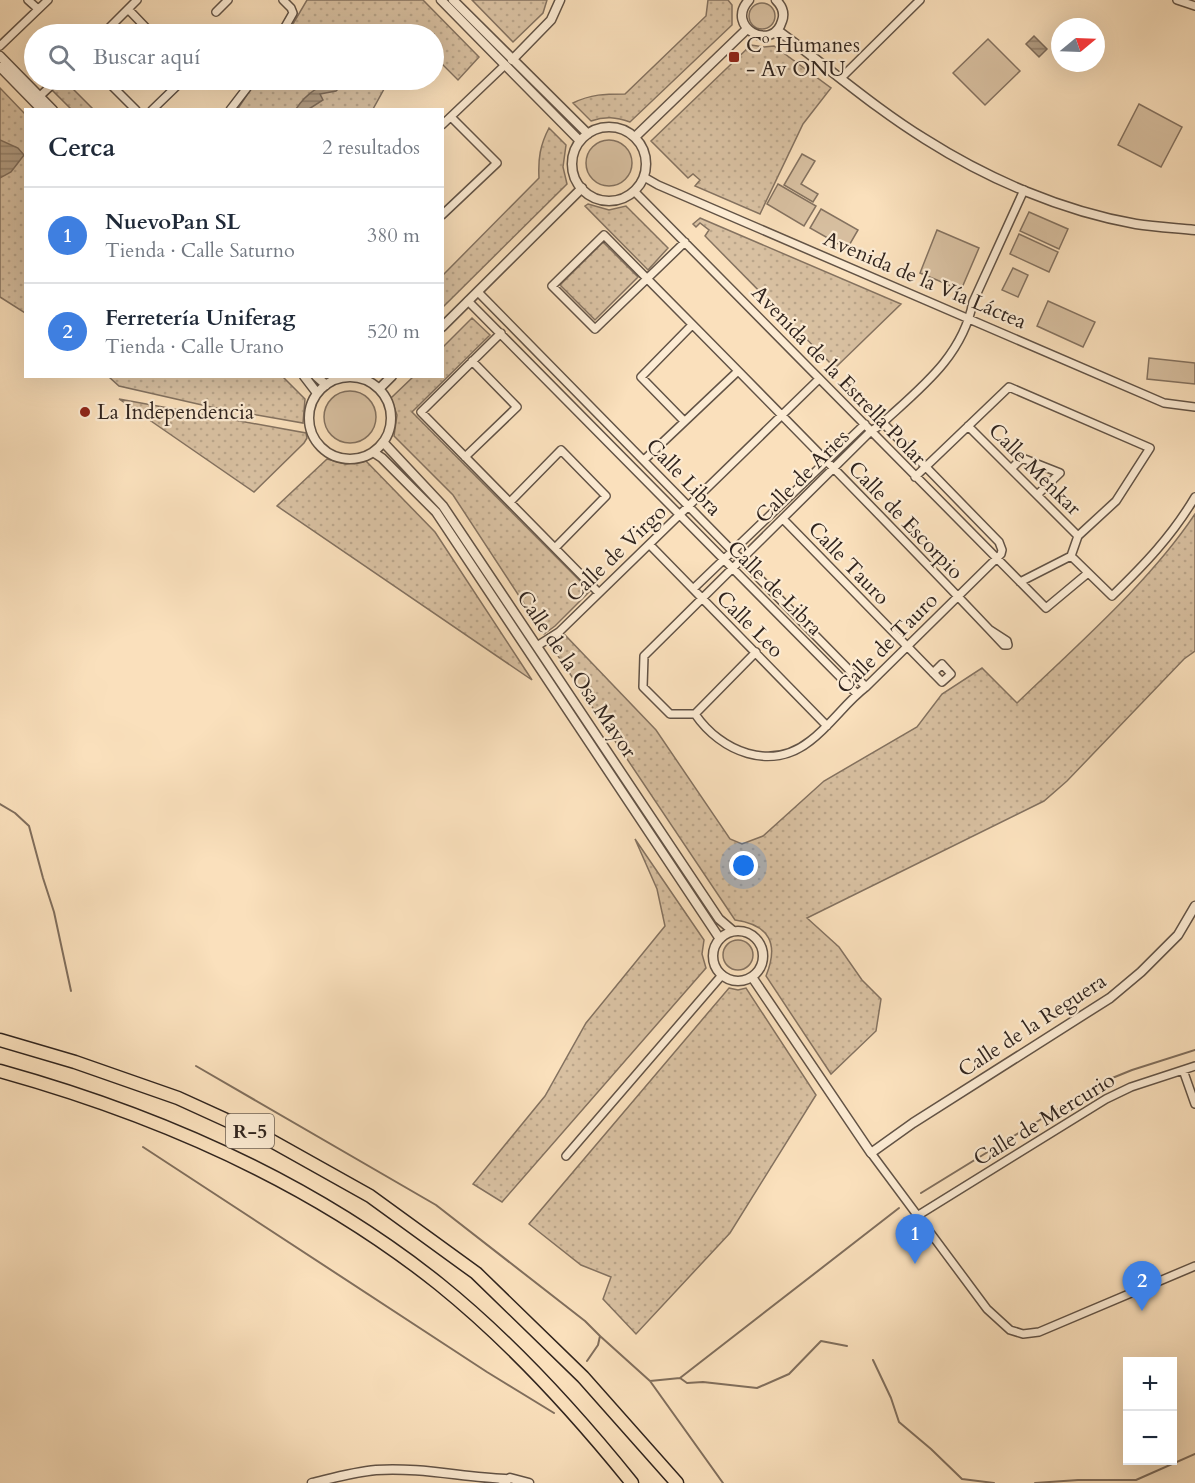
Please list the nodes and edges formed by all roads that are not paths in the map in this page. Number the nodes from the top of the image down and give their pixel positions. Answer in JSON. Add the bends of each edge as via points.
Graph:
{"nodes":[{"id":1,"x":28,"y":0,"type":"edge"},
{"id":2,"x":48,"y":0,"type":"edge"},
{"id":3,"x":137,"y":0,"type":"edge"},
{"id":4,"x":228,"y":0,"type":"edge"},
{"id":5,"x":283,"y":0,"type":"edge"},
{"id":6,"x":441,"y":0,"type":"edge"},
{"id":7,"x":453,"y":0,"type":"edge"},
{"id":8,"x":560,"y":0,"type":"edge"},
{"id":9,"x":776,"y":0,"type":"edge"},
{"id":10,"x":920,"y":0,"type":"edge"},
{"id":11,"x":1178,"y":0,"type":"edge"},
{"id":12,"x":747,"y":1,"type":"edge"},
{"id":13,"x":1195,"y":6,"type":"edge"},
{"id":14,"x":38,"y":9,"type":"junction"},
{"id":15,"x":128,"y":9,"type":"junction"},
{"id":16,"x":216,"y":12,"type":"dead end"},
{"id":17,"x":113,"y":24,"type":"edge"},
{"id":18,"x":142,"y":24,"type":"edge"},
{"id":19,"x":287,"y":24,"type":"edge"},
{"id":20,"x":747,"y":29,"type":"junction"},
{"id":21,"x":777,"y":30,"type":"junction"},
{"id":22,"x":0,"y":46,"type":"edge"},
{"id":23,"x":0,"y":56,"type":"edge"},
{"id":24,"x":509,"y":62,"type":"junction"},
{"id":25,"x":0,"y":67,"type":"edge"},
{"id":26,"x":842,"y":78,"type":"junction"},
{"id":27,"x":24,"y":80,"type":"edge"},
{"id":28,"x":34,"y":90,"type":"edge"},
{"id":29,"x":46,"y":90,"type":"edge"},
{"id":30,"x":116,"y":90,"type":"edge"},
{"id":31,"x":173,"y":90,"type":"edge"},
{"id":32,"x":245,"y":90,"type":"edge"},
{"id":33,"x":40,"y":96,"type":"junction"},
{"id":34,"x":40,"y":108,"type":"edge"},
{"id":35,"x":51,"y":108,"type":"edge"},
{"id":36,"x":134,"y":108,"type":"edge"},
{"id":37,"x":154,"y":108,"type":"edge"},
{"id":38,"x":232,"y":108,"type":"edge"},
{"id":39,"x":451,"y":117,"type":"junction"},
{"id":40,"x":444,"y":123,"type":"edge"},
{"id":41,"x":588,"y":134,"type":"junction"},
{"id":42,"x":635,"y":137,"type":"junction"},
{"id":43,"x":580,"y":141,"type":"junction"},
{"id":44,"x":644,"y":177,"type":"junction"},
{"id":45,"x":582,"y":188,"type":"junction"},
{"id":46,"x":634,"y":190,"type":"junction"},
{"id":47,"x":1024,"y":190,"type":"junction"},
{"id":48,"x":444,"y":213,"type":"edge"},
{"id":49,"x":1195,"y":230,"type":"edge"},
{"id":50,"x":685,"y":242,"type":"junction"},
{"id":51,"x":646,"y":278,"type":"junction"},
{"id":52,"x":478,"y":292,"type":"junction"},
{"id":53,"x":468,"y":302,"type":"junction"},
{"id":54,"x":969,"y":320,"type":"junction"},
{"id":55,"x":444,"y":325,"type":"edge"},
{"id":56,"x":692,"y":325,"type":"junction"},
{"id":57,"x":501,"y":333,"type":"junction"},
{"id":58,"x":472,"y":361,"type":"junction"},
{"id":59,"x":738,"y":371,"type":"junction"},
{"id":60,"x":306,"y":378,"type":"edge"},
{"id":61,"x":318,"y":378,"type":"edge"},
{"id":62,"x":343,"y":378,"type":"edge"},
{"id":63,"x":359,"y":378,"type":"edge"},
{"id":64,"x":390,"y":378,"type":"edge"},
{"id":65,"x":819,"y":379,"type":"junction"},
{"id":66,"x":326,"y":385,"type":"junction"},
{"id":67,"x":379,"y":389,"type":"junction"},
{"id":68,"x":317,"y":393,"type":"junction"},
{"id":69,"x":1195,"y":407,"type":"edge"},
{"id":70,"x":781,"y":415,"type":"junction"},
{"id":71,"x":684,"y":421,"type":"junction"},
{"id":72,"x":883,"y":423,"type":"junction"},
{"id":73,"x":865,"y":424,"type":"junction"},
{"id":74,"x":968,"y":426,"type":"junction"},
{"id":75,"x":871,"y":431,"type":"junction"},
{"id":76,"x":383,"y":442,"type":"junction"},
{"id":77,"x":373,"y":452,"type":"junction"},
{"id":78,"x":465,"y":457,"type":"junction"},
{"id":79,"x":644,"y":460,"type":"junction"},
{"id":80,"x":826,"y":462,"type":"junction"},
{"id":81,"x":926,"y":467,"type":"junction"},
{"id":82,"x":833,"y":468,"type":"junction"},
{"id":83,"x":1011,"y":469,"type":"junction"},
{"id":84,"x":915,"y":477,"type":"junction"},
{"id":85,"x":1037,"y":495,"type":"junction"},
{"id":86,"x":1195,"y":497,"type":"edge"},
{"id":87,"x":510,"y":502,"type":"junction"},
{"id":88,"x":688,"y":505,"type":"junction"},
{"id":89,"x":679,"y":514,"type":"junction"},
{"id":90,"x":783,"y":519,"type":"junction"},
{"id":91,"x":1078,"y":536,"type":"junction"},
{"id":92,"x":650,"y":544,"type":"junction"},
{"id":93,"x":555,"y":548,"type":"junction"},
{"id":94,"x":733,"y":552,"type":"junction"},
{"id":95,"x":1071,"y":556,"type":"junction"},
{"id":96,"x":741,"y":559,"type":"junction"},
{"id":97,"x":997,"y":559,"type":"junction"},
{"id":98,"x":724,"y":560,"type":"junction"},
{"id":99,"x":732,"y":568,"type":"junction"},
{"id":100,"x":1088,"y":573,"type":"junction"},
{"id":101,"x":1020,"y":582,"type":"junction"},
{"id":102,"x":693,"y":589,"type":"junction"},
{"id":103,"x":599,"y":593,"type":"junction"},
{"id":104,"x":958,"y":596,"type":"junction"},
{"id":105,"x":702,"y":598,"type":"junction"},
{"id":106,"x":990,"y":630,"type":"dead end"},
{"id":107,"x":537,"y":646,"type":"junction"},
{"id":108,"x":907,"y":646,"type":"junction"},
{"id":109,"x":756,"y":652,"type":"junction"},
{"id":110,"x":933,"y":673,"type":"junction"},
{"id":111,"x":866,"y":687,"type":"junction"},
{"id":112,"x":857,"y":694,"type":"junction"},
{"id":113,"x":696,"y":714,"type":"junction"},
{"id":114,"x":827,"y":726,"type":"junction"},
{"id":115,"x":1195,"y":906,"type":"edge"},
{"id":116,"x":733,"y":931,"type":"junction"},
{"id":117,"x":720,"y":939,"type":"junction"},
{"id":118,"x":722,"y":975,"type":"junction"},
{"id":119,"x":752,"y":977,"type":"junction"},
{"id":120,"x":0,"y":1040,"type":"edge"},
{"id":121,"x":1195,"y":1066,"type":"edge"},
{"id":122,"x":1183,"y":1070,"type":"junction"},
{"id":123,"x":0,"y":1071,"type":"edge"},
{"id":124,"x":1195,"y":1104,"type":"edge"},
{"id":125,"x":871,"y":1153,"type":"junction"},
{"id":126,"x":566,"y":1156,"type":"dead end"},
{"id":127,"x":917,"y":1216,"type":"junction"},
{"id":128,"x":1195,"y":1266,"type":"edge"},
{"id":129,"x":639,"y":1442,"type":"junction"},
{"id":130,"x":600,"y":1444,"type":"junction"},
{"id":131,"x":471,"y":1477,"type":"junction"},
{"id":132,"x":504,"y":1481,"type":"edge"},
{"id":133,"x":312,"y":1483,"type":"edge"},
{"id":134,"x":482,"y":1483,"type":"edge"},
{"id":135,"x":529,"y":1483,"type":"edge"},
{"id":136,"x":626,"y":1483,"type":"edge"},
{"id":137,"x":632,"y":1483,"type":"edge"},
{"id":138,"x":668,"y":1483,"type":"edge"},
{"id":139,"x":677,"y":1483,"type":"edge"}],
"edges":[{"from":1,"to":14,"type":"street"},
{"from":2,"to":14,"type":"street"},
{"from":3,"to":15,"type":"street"},
{"from":4,"to":16,"type":"street"},
{"from":5,"to":19,"type":"street","via":[[293,13]]},
{"from":6,"to":24,"type":"street"},
{"from":7,"to":24,"type":"street"},
{"from":8,"to":24,"type":"street","via":[[551,20]]},
{"from":9,"to":21,"type":"street","via":[[783,15]]},
{"from":10,"to":26,"type":"street"},
{"from":11,"to":13,"type":"street"},
{"from":12,"to":20,"type":"street","via":[[742,16]]},
{"from":14,"to":22,"type":"street"},
{"from":15,"to":17,"type":"street"},
{"from":15,"to":18,"type":"street"},
{"from":20,"to":21,"type":"street","via":[[759,36]]},
{"from":20,"to":42,"type":"street"},
{"from":21,"to":26,"type":"street"},
{"from":23,"to":27,"type":"street"},
{"from":24,"to":39,"type":"street"},
{"from":24,"to":41,"type":"street"},
{"from":24,"to":43,"type":"street"},
{"from":25,"to":34,"type":"street"},
{"from":26,"to":47,"type":"street","via":[[924,139]]},
{"from":28,"to":33,"type":"street"},
{"from":29,"to":33,"type":"street"},
{"from":30,"to":36,"type":"street"},
{"from":31,"to":37,"type":"street"},
{"from":32,"to":38,"type":"street"},
{"from":33,"to":35,"type":"street"},
{"from":39,"to":40,"type":"street"},
{"from":39,"to":48,"type":"street","via":[[497,162]]},
{"from":41,"to":42,"type":"street","via":[[612,127]]},
{"from":41,"to":43,"type":"street"},
{"from":42,"to":44,"type":"street","via":[[645,156]]},
{"from":43,"to":45,"type":"street","via":[[573,165]]},
{"from":44,"to":46,"type":"street"},
{"from":44,"to":54,"type":"street","name":"Avenida de la Vía Láctea"},
{"from":45,"to":46,"type":"street","via":[[602,200],[625,197]]},
{"from":45,"to":52,"type":"street"},
{"from":46,"to":50,"type":"street","name":"Avenida de la Estrella Polar"},
{"from":47,"to":49,"type":"street","via":[[1123,221]]},
{"from":47,"to":54,"type":"street","name":"Calle de Aries","via":[[973,302]]},
{"from":50,"to":51,"type":"street","name":"Calle de Escorpio"},
{"from":50,"to":65,"type":"street","name":"Avenida de la Estrella Polar"},
{"from":51,"to":51,"type":"street","name":"Calle de Escorpio","via":[[604,235],[552,286],[595,329]]},
{"from":51,"to":56,"type":"street","name":"Calle de Escorpio"},
{"from":52,"to":53,"type":"street"},
{"from":52,"to":79,"type":"street","name":"Calle Libra"},
{"from":53,"to":55,"type":"street"},
{"from":53,"to":57,"type":"street","name":"Calle de Libra"},
{"from":54,"to":69,"type":"street","name":"Avenida de la Vía Láctea","via":[[1164,403]]},
{"from":54,"to":72,"type":"street","name":"Calle de Aries","via":[[945,364]]},
{"from":56,"to":59,"type":"street","name":"Calle de Escorpio"},
{"from":56,"to":71,"type":"street","via":[[641,377]]},
{"from":57,"to":58,"type":"street"},
{"from":57,"to":89,"type":"street","name":"Calle de Libra"},
{"from":58,"to":78,"type":"street","via":[[516,407]]},
{"from":58,"to":78,"type":"street","via":[[420,412]]},
{"from":59,"to":70,"type":"street","name":"Calle de Escorpio"},
{"from":59,"to":71,"type":"street"},
{"from":60,"to":68,"type":"street"},
{"from":61,"to":66,"type":"street"},
{"from":62,"to":66,"type":"street"},
{"from":63,"to":67,"type":"street"},
{"from":64,"to":67,"type":"street"},
{"from":65,"to":70,"type":"street","name":"Calle de Virgo"},
{"from":65,"to":73,"type":"street","name":"Avenida de la Estrella Polar"},
{"from":66,"to":68,"type":"street"},
{"from":67,"to":76,"type":"street","via":[[391,415]]},
{"from":68,"to":77,"type":"street","via":[[309,412],[310,429],[322,447],[342,458],[358,458]]},
{"from":70,"to":80,"type":"street","name":"Calle de Escorpio"},
{"from":70,"to":88,"type":"street","name":"Calle de Virgo"},
{"from":71,"to":79,"type":"street"},
{"from":72,"to":75,"type":"street","name":"Calle de Aries"},
{"from":72,"to":81,"type":"street"},
{"from":73,"to":75,"type":"street","name":"Avenida de la Estrella Polar"},
{"from":73,"to":80,"type":"street","name":"Calle de Aries"},
{"from":74,"to":81,"type":"street"},
{"from":74,"to":83,"type":"street","name":"Calle Menkar"},
{"from":74,"to":91,"type":"street","via":[[1009,387],[1150,448],[1116,501]]},
{"from":75,"to":82,"type":"street","name":"Calle de Aries"},
{"from":75,"to":84,"type":"street","name":"Avenida de la Estrella Polar"},
{"from":76,"to":77,"type":"street"},
{"from":76,"to":107,"type":"street","name":"Calle de la Osa Mayor","via":[[443,506]]},
{"from":77,"to":117,"type":"street","name":"Calle de la Osa Mayor","via":[[436,512]]},
{"from":78,"to":87,"type":"street"},
{"from":79,"to":88,"type":"street","name":"Calle Libra"},
{"from":80,"to":82,"type":"street","name":"Calle de Escorpio"},
{"from":80,"to":94,"type":"street","name":"Calle de Aries"},
{"from":81,"to":84,"type":"street"},
{"from":81,"to":97,"type":"street","via":[[1001,544]]},
{"from":82,"to":90,"type":"street","name":"Calle de Aries"},
{"from":82,"to":104,"type":"street","name":"Calle de Escorpio"},
{"from":83,"to":85,"type":"street","name":"Calle Menkar"},
{"from":83,"to":85,"type":"street","via":[[1022,459],[1060,473]]},
{"from":84,"to":97,"type":"street","name":"Avenida de la Estrella Polar"},
{"from":85,"to":91,"type":"street","name":"Calle Menkar"},
{"from":86,"to":100,"type":"street","via":[[1151,559],[1112,596]]},
{"from":87,"to":93,"type":"street"},
{"from":87,"to":93,"type":"street","via":[[561,450],[599,488],[606,496]]},
{"from":88,"to":89,"type":"street","name":"Calle de Virgo"},
{"from":88,"to":94,"type":"street","name":"Calle Libra"},
{"from":89,"to":92,"type":"street","name":"Calle de Virgo"},
{"from":89,"to":98,"type":"street","name":"Calle de Libra"},
{"from":90,"to":96,"type":"street","name":"Calle de Aries"},
{"from":90,"to":108,"type":"street","name":"Calle Tauro"},
{"from":91,"to":95,"type":"street"},
{"from":92,"to":102,"type":"street","name":"Calle Leo"},
{"from":92,"to":103,"type":"street","name":"Calle de Virgo"},
{"from":93,"to":103,"type":"street"},
{"from":94,"to":96,"type":"street","name":"Calle Libra"},
{"from":94,"to":98,"type":"street","name":"Calle de Aries"},
{"from":95,"to":100,"type":"street"},
{"from":95,"to":101,"type":"street"},
{"from":96,"to":99,"type":"street","name":"Calle de Aries"},
{"from":96,"to":111,"type":"street","name":"Calle Libra"},
{"from":97,"to":101,"type":"street","name":"Avenida de la Estrella Polar"},
{"from":97,"to":104,"type":"street","name":"Calle de Tauro"},
{"from":98,"to":99,"type":"street","name":"Calle de Libra"},
{"from":98,"to":102,"type":"street","name":"Calle de Aries"},
{"from":99,"to":105,"type":"street","name":"Calle de Aries"},
{"from":99,"to":112,"type":"street","name":"Calle de Libra"},
{"from":100,"to":101,"type":"street","name":"Avenida de la Estrella Polar","via":[[1046,608]]},
{"from":102,"to":105,"type":"street","name":"Calle Leo"},
{"from":103,"to":107,"type":"street","name":"Calle de Virgo","via":[[559,632]]},
{"from":104,"to":106,"type":"street","name":"Calle de Escorpio"},
{"from":104,"to":108,"type":"street","name":"Calle de Tauro"},
{"from":105,"to":109,"type":"street","name":"Calle Leo"},
{"from":105,"to":113,"type":"street","name":"Calle de Aries","via":[[644,656],[643,687],[670,714]]},
{"from":107,"to":116,"type":"street","name":"Calle de la Osa Mayor","via":[[720,920]]},
{"from":108,"to":110,"type":"street","name":"Calle Tauro"},
{"from":108,"to":111,"type":"street","name":"Calle de Tauro"},
{"from":109,"to":113,"type":"street"},
{"from":109,"to":114,"type":"street","name":"Calle Leo"},
{"from":110,"to":110,"type":"street","name":"Calle Tauro","via":[[942,682],[951,674],[942,664]]},
{"from":111,"to":112,"type":"street","name":"Calle de Tauro"},
{"from":112,"to":114,"type":"street","name":"Calle de Tauro"},
{"from":113,"to":114,"type":"street","via":[[710,732],[735,750],[764,757],[791,752]]},
{"from":115,"to":125,"type":"street","name":"Calle de la Reguera","via":[[1178,935],[1110,998]]},
{"from":116,"to":117,"type":"street"},
{"from":116,"to":119,"type":"street","via":[[747,933],[760,944],[762,963]]},
{"from":117,"to":118,"type":"street","via":[[714,962]]},
{"from":118,"to":119,"type":"street","via":[[737,981]]},
{"from":118,"to":126,"type":"street"},
{"from":119,"to":125,"type":"street"},
{"from":120,"to":129,"type":"highway","number":"R-5","via":[[177,1098],[270,1140],[370,1197],[476,1273],[575,1369]]},
{"from":121,"to":122,"type":"street","name":"Calle de Mercurio"},
{"from":122,"to":124,"type":"street"},
{"from":122,"to":127,"type":"street","name":"Calle de Mercurio","via":[[1106,1099]]},
{"from":123,"to":130,"type":"highway","number":"R-5","via":[[158,1123],[259,1168],[338,1212],[408,1260],[470,1310],[527,1364]]},
{"from":125,"to":127,"type":"street"},
{"from":127,"to":128,"type":"street","via":[[987,1309],[1010,1330],[1023,1334],[1039,1332]]},
{"from":129,"to":138,"type":"highway","number":"R-5"},
{"from":129,"to":139,"type":"highway"},
{"from":130,"to":136,"type":"highway"},
{"from":130,"to":137,"type":"highway","number":"R-5"},
{"from":131,"to":132,"type":"street"},
{"from":131,"to":133,"type":"street","via":[[378,1470]]},
{"from":131,"to":134,"type":"street"},
{"from":132,"to":135,"type":"street","via":[[517,1478]]}]}
